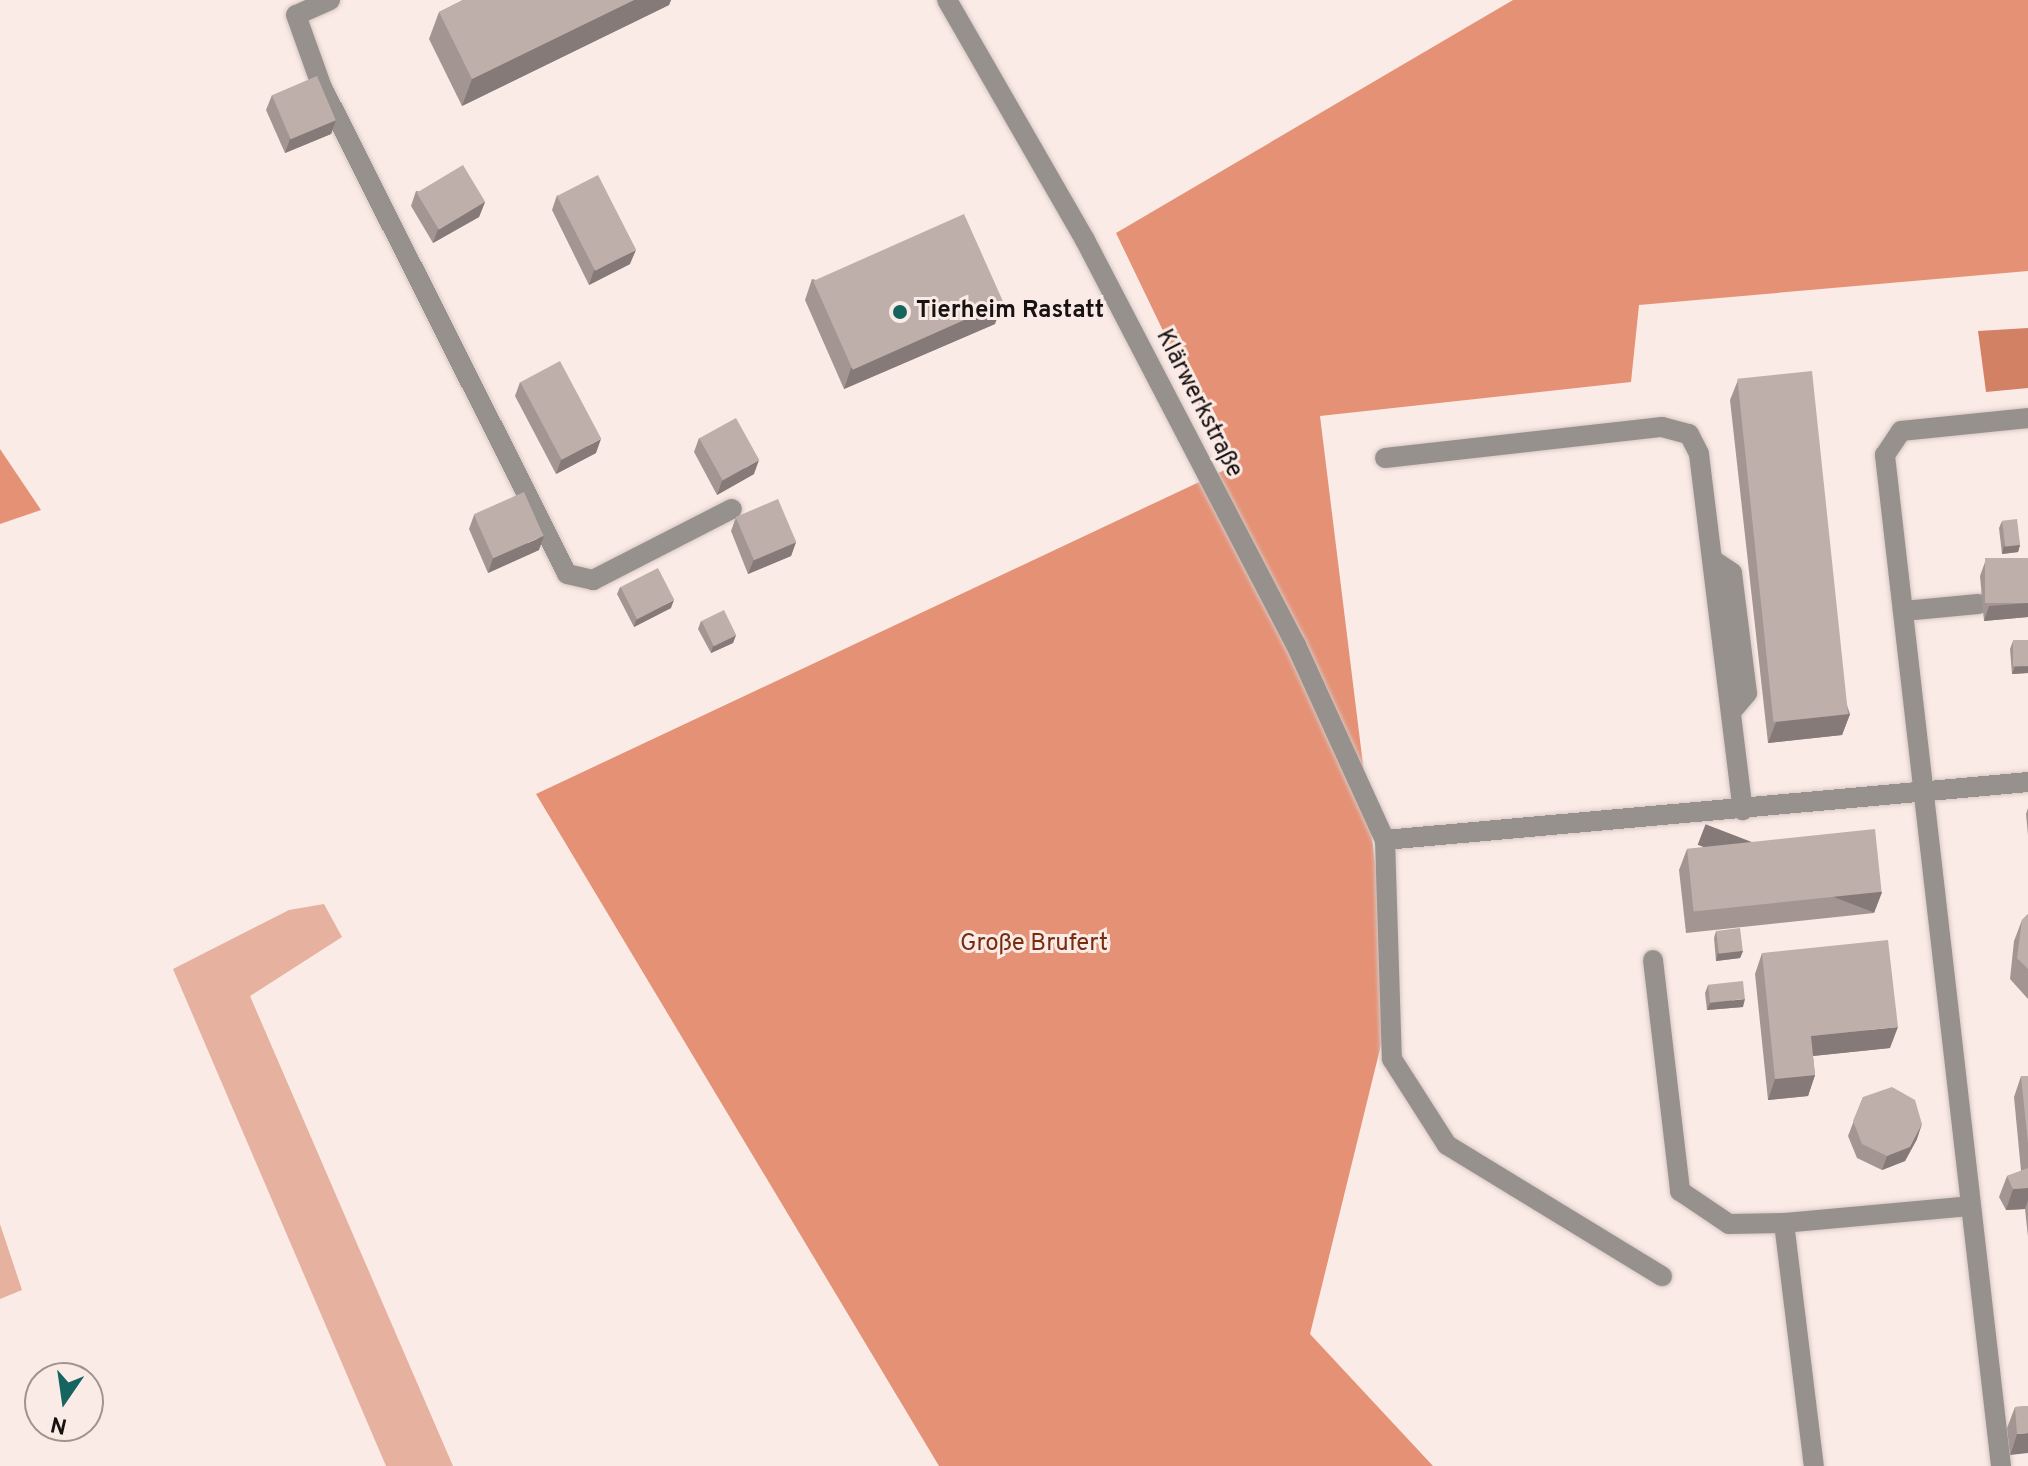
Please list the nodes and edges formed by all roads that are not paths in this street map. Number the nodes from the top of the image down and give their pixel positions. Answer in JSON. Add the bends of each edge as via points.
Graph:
{"nodes":[{"id":1,"x":330,"y":0,"type":"edge"},
{"id":2,"x":947,"y":0,"type":"edge"},
{"id":3,"x":2028,"y":418,"type":"edge"},
{"id":4,"x":1385,"y":458,"type":"dead end"},
{"id":5,"x":732,"y":509,"type":"dead end"},
{"id":6,"x":1979,"y":604,"type":"dead end"},
{"id":7,"x":1903,"y":611,"type":"junction"},
{"id":8,"x":2028,"y":782,"type":"edge"},
{"id":9,"x":1922,"y":792,"type":"junction"},
{"id":10,"x":1743,"y":810,"type":"junction"},
{"id":11,"x":1385,"y":840,"type":"junction"},
{"id":12,"x":1653,"y":960,"type":"dead end"},
{"id":13,"x":1970,"y":1206,"type":"junction"},
{"id":14,"x":1784,"y":1223,"type":"junction"},
{"id":15,"x":1662,"y":1276,"type":"dead end"},
{"id":16,"x":1814,"y":1466,"type":"edge"},
{"id":17,"x":2001,"y":1466,"type":"edge"}],
"edges":[{"from":1,"to":5,"type":"lane","via":[[296,15],[321,85],[567,574],[593,580]]},
{"from":2,"to":11,"type":"lane","name":"Klärwerkstraße","via":[[1085,240],[1296,645]]},
{"from":3,"to":7,"type":"lane","via":[[1901,431],[1892,442],[1885,467]]},
{"from":4,"to":10,"type":"lane","via":[[1662,427],[1689,434],[1699,454]]},
{"from":6,"to":7,"type":"lane"},
{"from":7,"to":9,"type":"lane"},
{"from":8,"to":9,"type":"lane"},
{"from":9,"to":10,"type":"lane"},
{"from":9,"to":13,"type":"lane"},
{"from":10,"to":11,"type":"lane"},
{"from":11,"to":15,"type":"lane","via":[[1392,1059],[1447,1145]]},
{"from":12,"to":14,"type":"lane","via":[[1680,1191],[1729,1224]]},
{"from":13,"to":14,"type":"lane"},
{"from":13,"to":17,"type":"lane"},
{"from":14,"to":16,"type":"lane"}]}
